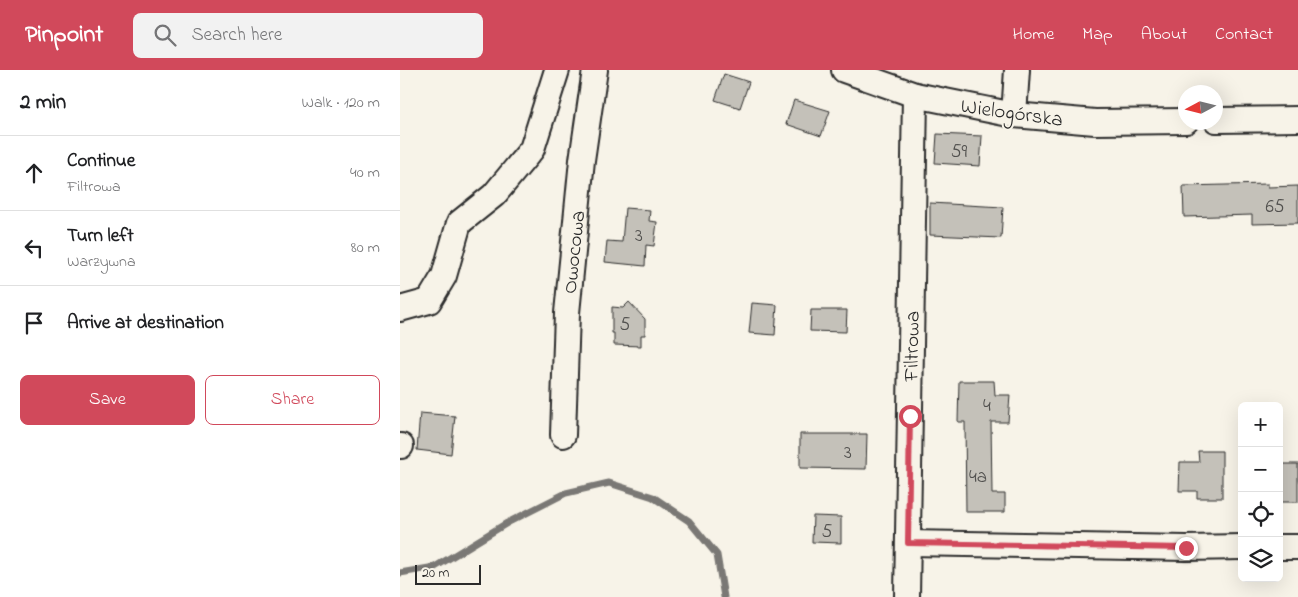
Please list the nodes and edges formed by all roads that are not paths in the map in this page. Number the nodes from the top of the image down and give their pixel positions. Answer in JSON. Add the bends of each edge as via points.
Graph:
{"nodes":[{"id":1,"x":557,"y":70,"type":"edge"},
{"id":2,"x":595,"y":70,"type":"edge"},
{"id":3,"x":844,"y":70,"type":"edge"},
{"id":4,"x":1017,"y":70,"type":"edge"},
{"id":5,"x":915,"y":95,"type":"junction"},
{"id":6,"x":1014,"y":115,"type":"junction"},
{"id":7,"x":1298,"y":119,"type":"edge"},
{"id":8,"x":1223,"y":120,"type":"edge"},
{"id":9,"x":1178,"y":121,"type":"edge"},
{"id":10,"x":400,"y":309,"type":"edge"},
{"id":11,"x":563,"y":435,"type":"dead end"},
{"id":12,"x":908,"y":543,"type":"junction"},
{"id":13,"x":1283,"y":546,"type":"edge"},
{"id":14,"x":1238,"y":547,"type":"edge"},
{"id":15,"x":1298,"y":547,"type":"edge"},
{"id":16,"x":907,"y":597,"type":"edge"}],
"edges":[{"from":1,"to":10,"type":"street","via":[[532,149],[494,194],[459,223],[444,276],[429,301]]},
{"from":2,"to":11,"type":"street","name":"Owocowa","via":[[582,160],[567,313]]},
{"from":3,"to":5,"type":"street","name":"Wielogórska"},
{"from":4,"to":6,"type":"street"},
{"from":5,"to":6,"type":"street","name":"Wielogórska"},
{"from":5,"to":12,"type":"street","name":"Filtrowa"},
{"from":6,"to":9,"type":"street","name":"Wielogórska","via":[[1095,122]]},
{"from":7,"to":8,"type":"street"},
{"from":12,"to":14,"type":"street"},
{"from":12,"to":16,"type":"street","name":"Filtrowa"},
{"from":13,"to":15,"type":"street"}]}
